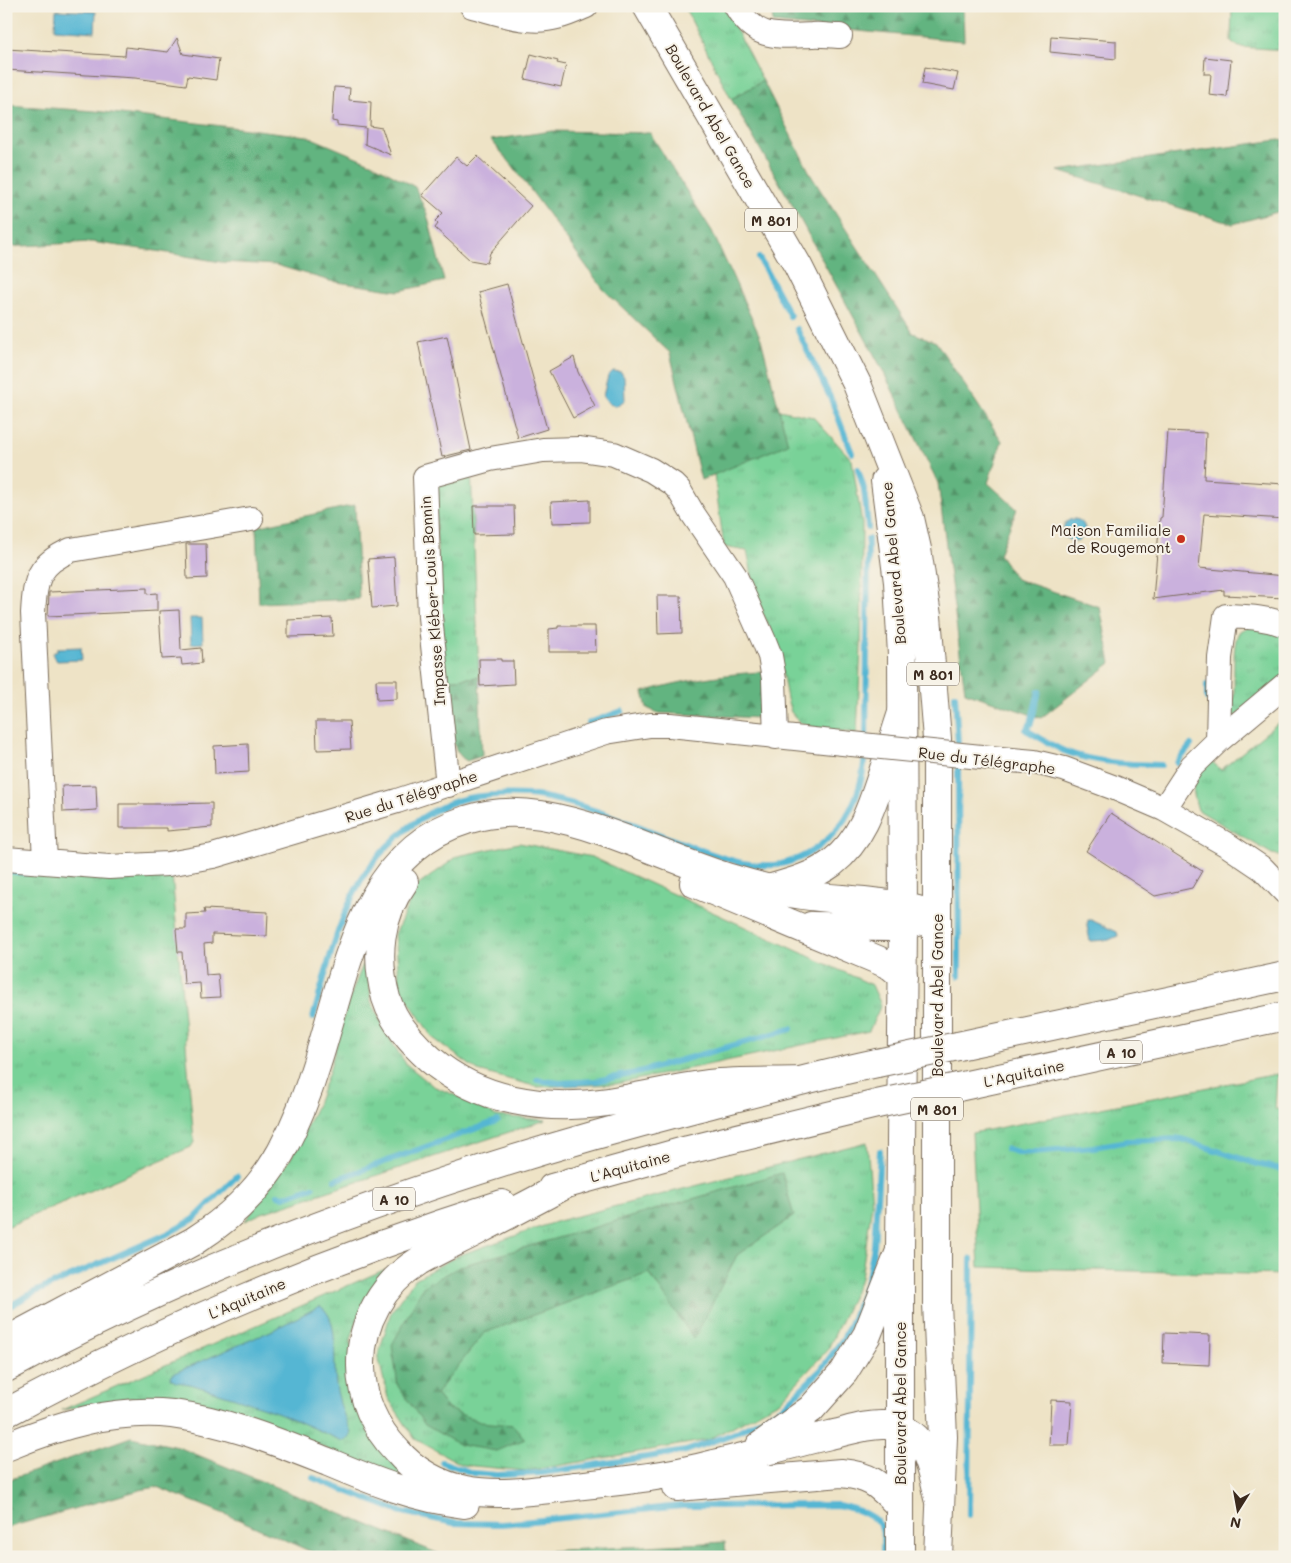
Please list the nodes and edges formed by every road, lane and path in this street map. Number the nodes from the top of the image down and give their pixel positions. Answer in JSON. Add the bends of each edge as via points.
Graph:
{"nodes":[{"id":1,"x":472,"y":6,"type":"edge"},
{"id":2,"x":586,"y":6,"type":"edge"},
{"id":3,"x":647,"y":6,"type":"edge"},
{"id":4,"x":736,"y":6,"type":"edge"},
{"id":5,"x":840,"y":36,"type":"dead end"},
{"id":6,"x":880,"y":440,"type":"junction"},
{"id":7,"x":251,"y":519,"type":"dead end"},
{"id":8,"x":1285,"y":625,"type":"edge"},
{"id":9,"x":1285,"y":685,"type":"edge"},
{"id":10,"x":902,"y":713,"type":"junction"},
{"id":11,"x":776,"y":737,"type":"junction"},
{"id":12,"x":1218,"y":741,"type":"junction"},
{"id":13,"x":448,"y":785,"type":"junction"},
{"id":14,"x":1164,"y":809,"type":"junction"},
{"id":15,"x":6,"y":859,"type":"edge"},
{"id":16,"x":45,"y":862,"type":"junction"},
{"id":17,"x":771,"y":888,"type":"junction"},
{"id":18,"x":1285,"y":892,"type":"edge"},
{"id":19,"x":903,"y":915,"type":"junction"},
{"id":20,"x":937,"y":916,"type":"junction"},
{"id":21,"x":794,"y":926,"type":"junction"},
{"id":22,"x":903,"y":976,"type":"junction"},
{"id":23,"x":1285,"y":976,"type":"edge"},
{"id":24,"x":1285,"y":1016,"type":"edge"},
{"id":25,"x":800,"y":1081,"type":"junction"},
{"id":26,"x":570,"y":1182,"type":"junction"},
{"id":27,"x":900,"y":1251,"type":"junction"},
{"id":28,"x":6,"y":1341,"type":"edge"},
{"id":29,"x":6,"y":1368,"type":"edge"},
{"id":30,"x":6,"y":1413,"type":"edge"},
{"id":31,"x":900,"y":1427,"type":"junction"},
{"id":32,"x":6,"y":1447,"type":"edge"},
{"id":33,"x":748,"y":1455,"type":"junction"},
{"id":34,"x":939,"y":1498,"type":"junction"},
{"id":35,"x":900,"y":1506,"type":"junction"},
{"id":36,"x":900,"y":1557,"type":"edge"},
{"id":37,"x":938,"y":1557,"type":"edge"}],
"edges":[{"from":1,"to":2,"type":"street","via":[[540,20]]},
{"from":3,"to":6,"type":"main road","name":"Boulevard Abel Gance","number":"M 801","via":[[798,266],[857,384]]},
{"from":4,"to":5,"type":"street","via":[[750,24],[774,36]]},
{"from":6,"to":10,"type":"main road","name":"Boulevard Abel Gance","number":"M 801","via":[[898,582]]},
{"from":6,"to":20,"type":"main road","name":"Boulevard Abel Gance","number":"M 801","via":[[910,518],[927,616],[937,739]]},
{"from":7,"to":16,"type":"street","via":[[71,550],[56,556],[44,567],[34,588],[33,613]]},
{"from":8,"to":12,"type":"street","via":[[1276,621],[1226,616],[1220,658]]},
{"from":9,"to":12,"type":"street"},
{"from":10,"to":17,"type":"main road","via":[[872,806],[860,832],[831,864],[800,880]]},
{"from":10,"to":19,"type":"main road","name":"Boulevard Abel Gance","number":"M 801"},
{"from":11,"to":13,"type":"street","name":"Rue du Télégraphe","via":[[670,725],[631,727],[606,732]]},
{"from":11,"to":13,"type":"street","name":"Impasse Kléber-Louis Bonnin","via":[[770,656],[735,576],[679,490],[627,458],[598,450],[543,450],[490,459],[425,477],[430,617]]},
{"from":11,"to":14,"type":"street","name":"Rue du Télégraphe","bridge":true,"via":[[1034,762],[1064,769]]},
{"from":12,"to":14,"type":"street","via":[[1192,766]]},
{"from":13,"to":16,"type":"street","name":"Rue du Télégraphe","via":[[213,856],[177,863],[108,867]]},
{"from":14,"to":18,"type":"street","name":"Rue du Télégraphe","via":[[1263,869]]},
{"from":15,"to":16,"type":"street","name":"Rue du Télégraphe"},
{"from":17,"to":19,"type":"main road"},
{"from":17,"to":28,"type":"main road","via":[[713,873],[587,826],[541,815],[495,814],[452,824],[430,835],[397,864],[372,901],[351,951],[307,1093],[280,1152],[262,1182],[218,1226],[194,1241]]},
{"from":19,"to":20,"type":"main road"},
{"from":19,"to":21,"type":"main road"},
{"from":19,"to":22,"type":"main road","name":"Boulevard Abel Gance","number":"M 801"},
{"from":20,"to":34,"type":"main road","name":"Boulevard Abel Gance","number":"M 801","via":[[937,1303],[943,1437]]},
{"from":21,"to":22,"type":"main road","via":[[878,960]]},
{"from":21,"to":25,"type":"main road","via":[[583,838],[538,830],[497,829],[476,832],[448,843],[410,874],[388,908],[380,947],[380,967],[388,1002],[408,1037],[421,1051],[454,1077],[488,1094],[510,1100],[532,1104],[580,1104],[710,1084]]},
{"from":22,"to":27,"type":"main road","name":"Boulevard Abel Gance","number":"M 801"},
{"from":23,"to":25,"type":"main road","number":"A 10","bridge":true},
{"from":24,"to":26,"type":"main road","name":"L'Aquitaine","number":"A 10","bridge":true,"via":[[877,1104]]},
{"from":25,"to":29,"type":"main road","number":"A 10","via":[[554,1146],[375,1205],[219,1267],[84,1328]]},
{"from":26,"to":30,"type":"main road","name":"L'Aquitaine","number":"A 10","via":[[389,1242],[252,1296],[102,1364]]},
{"from":26,"to":33,"type":"main road","via":[[418,1262],[379,1298],[367,1323],[360,1364],[368,1407],[377,1426],[403,1458],[430,1477],[445,1485],[490,1493],[610,1482],[712,1465]]},
{"from":27,"to":31,"type":"main road","name":"Boulevard Abel Gance","number":"M 801"},
{"from":27,"to":33,"type":"main road","via":[[867,1335],[844,1372],[811,1409]]},
{"from":31,"to":33,"type":"main road","via":[[861,1428]]},
{"from":31,"to":34,"type":"main road","via":[[924,1447]]},
{"from":31,"to":35,"type":"main road","name":"Boulevard Abel Gance","number":"M 801"},
{"from":32,"to":35,"type":"main road","via":[[72,1423],[109,1416],[172,1414],[264,1437],[402,1491],[464,1504],[518,1505],[841,1473],[860,1475],[873,1481]]},
{"from":34,"to":37,"type":"main road","name":"Boulevard Abel Gance","number":"M 801"},
{"from":35,"to":36,"type":"main road","name":"Boulevard Abel Gance","number":"M 801"}]}
